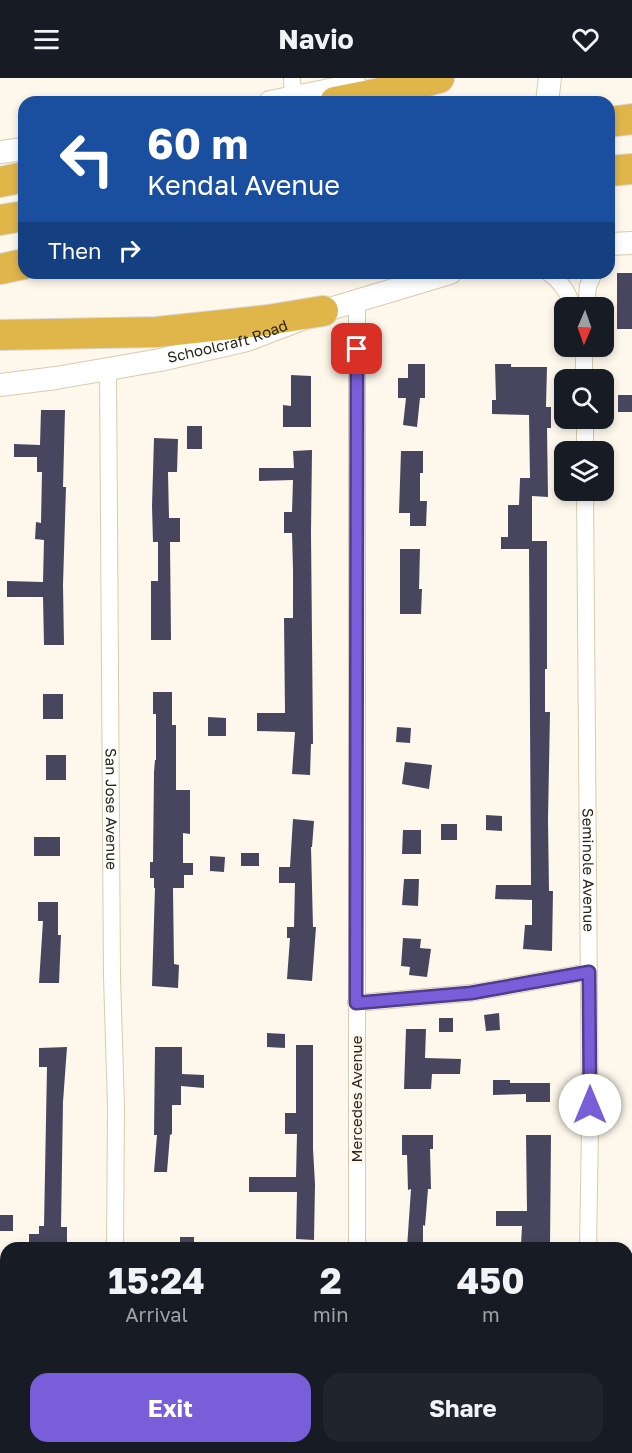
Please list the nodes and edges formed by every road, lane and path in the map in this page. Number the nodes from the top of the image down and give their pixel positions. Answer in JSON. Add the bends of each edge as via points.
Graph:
{"nodes":[{"id":1,"x":395,"y":78,"type":"edge"},
{"id":2,"x":439,"y":78,"type":"edge"},
{"id":3,"x":293,"y":88,"type":"edge"},
{"id":4,"x":280,"y":96,"type":"edge"},
{"id":5,"x":365,"y":96,"type":"edge"},
{"id":6,"x":632,"y":118,"type":"edge"},
{"id":7,"x":615,"y":121,"type":"edge"},
{"id":8,"x":18,"y":150,"type":"edge"},
{"id":9,"x":0,"y":152,"type":"edge"},
{"id":10,"x":632,"y":169,"type":"edge"},
{"id":11,"x":615,"y":170,"type":"edge"},
{"id":12,"x":18,"y":178,"type":"edge"},
{"id":13,"x":0,"y":182,"type":"edge"},
{"id":14,"x":18,"y":217,"type":"edge"},
{"id":15,"x":0,"y":220,"type":"edge"},
{"id":16,"x":18,"y":265,"type":"edge"},
{"id":17,"x":0,"y":268,"type":"edge"},
{"id":18,"x":431,"y":279,"type":"edge"},
{"id":19,"x":558,"y":279,"type":"edge"},
{"id":20,"x":591,"y":279,"type":"edge"},
{"id":21,"x":569,"y":297,"type":"edge"},
{"id":22,"x":587,"y":297,"type":"edge"},
{"id":23,"x":357,"y":302,"type":"junction"},
{"id":24,"x":323,"y":311,"type":"junction"},
{"id":25,"x":0,"y":335,"type":"edge"},
{"id":26,"x":108,"y":369,"type":"junction"},
{"id":27,"x":0,"y":385,"type":"edge"},
{"id":28,"x":585,"y":501,"type":"edge"},
{"id":29,"x":589,"y":972,"type":"junction"},
{"id":30,"x":356,"y":1003,"type":"junction"},
{"id":31,"x":115,"y":1242,"type":"edge"},
{"id":32,"x":357,"y":1242,"type":"edge"},
{"id":33,"x":588,"y":1242,"type":"edge"}],
"edges":[{"from":1,"to":3,"type":"main road"},
{"from":2,"to":5,"type":"highway"},
{"from":3,"to":4,"type":"main road"},
{"from":6,"to":7,"type":"highway"},
{"from":8,"to":9,"type":"main road"},
{"from":10,"to":11,"type":"highway"},
{"from":12,"to":13,"type":"highway"},
{"from":14,"to":15,"type":"highway"},
{"from":16,"to":17,"type":"highway"},
{"from":18,"to":23,"type":"main road","name":"Schoolcraft Road"},
{"from":19,"to":21,"type":"street"},
{"from":20,"to":22,"type":"street"},
{"from":23,"to":24,"type":"main road","name":"Schoolcraft Road"},
{"from":23,"to":30,"type":"street","name":"Mercedes Avenue"},
{"from":24,"to":25,"type":"highway","via":[[157,332]]},
{"from":24,"to":26,"type":"main road","name":"Schoolcraft Road","via":[[247,340]]},
{"from":26,"to":27,"type":"main road","name":"Schoolcraft Road"},
{"from":26,"to":31,"type":"street","name":"San Jose Avenue"},
{"from":28,"to":29,"type":"street","name":"Seminole Avenue"},
{"from":29,"to":30,"type":"street","via":[[471,993]]},
{"from":29,"to":33,"type":"street","name":"Seminole Avenue"},
{"from":30,"to":32,"type":"street","name":"Mercedes Avenue"}]}
